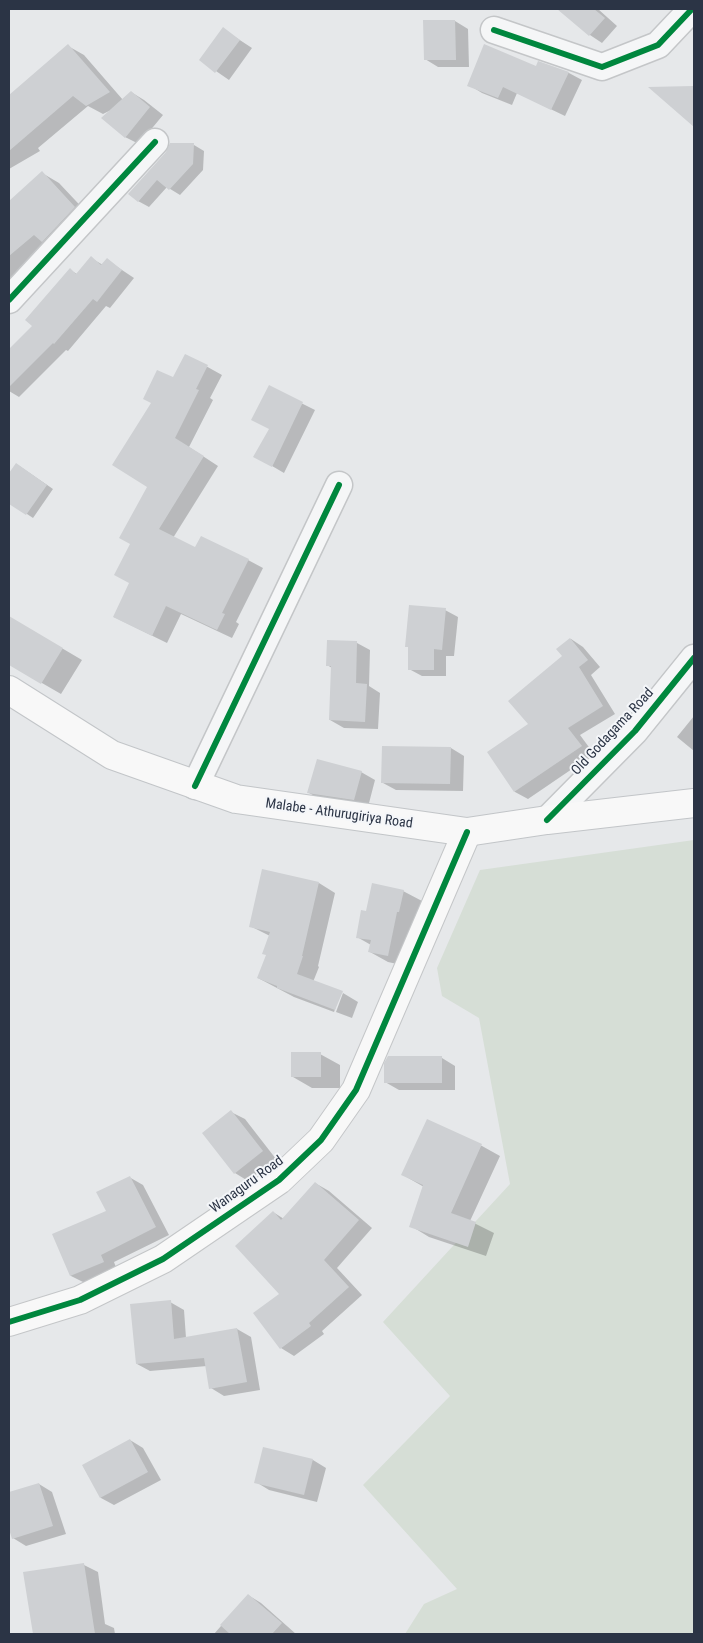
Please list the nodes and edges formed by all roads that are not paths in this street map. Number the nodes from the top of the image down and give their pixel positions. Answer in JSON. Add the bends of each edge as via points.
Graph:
{"nodes":[{"id":1,"x":692,"y":9,"type":"edge"},
{"id":2,"x":494,"y":30,"type":"dead end"},
{"id":3,"x":155,"y":142,"type":"dead end"},
{"id":4,"x":9,"y":300,"type":"edge"},
{"id":5,"x":339,"y":485,"type":"dead end"},
{"id":6,"x":694,"y":658,"type":"edge"},
{"id":7,"x":9,"y":690,"type":"edge"},
{"id":8,"x":195,"y":786,"type":"junction"},
{"id":9,"x":694,"y":803,"type":"edge"},
{"id":10,"x":547,"y":820,"type":"junction"},
{"id":11,"x":467,"y":832,"type":"junction"},
{"id":12,"x":9,"y":1322,"type":"edge"}],
"edges":[{"from":1,"to":2,"type":"street","via":[[658,45],[602,67]]},
{"from":3,"to":4,"type":"street"},
{"from":5,"to":8,"type":"street"},
{"from":6,"to":10,"type":"street","name":"Old Godagama Road","via":[[635,731]]},
{"from":7,"to":8,"type":"main road","name":"Malabe - Athurugiriya Road","via":[[112,755]]},
{"from":8,"to":11,"type":"main road","name":"Malabe - Athurugiriya Road","via":[[236,799]]},
{"from":9,"to":10,"type":"main road","name":"Malabe - Athurugiriya Road"},
{"from":10,"to":11,"type":"main road","name":"Malabe - Athurugiriya Road"},
{"from":11,"to":12,"type":"main road","name":"Wanaguru Road","via":[[356,1090],[321,1140],[279,1180],[164,1259],[80,1300]]}]}
